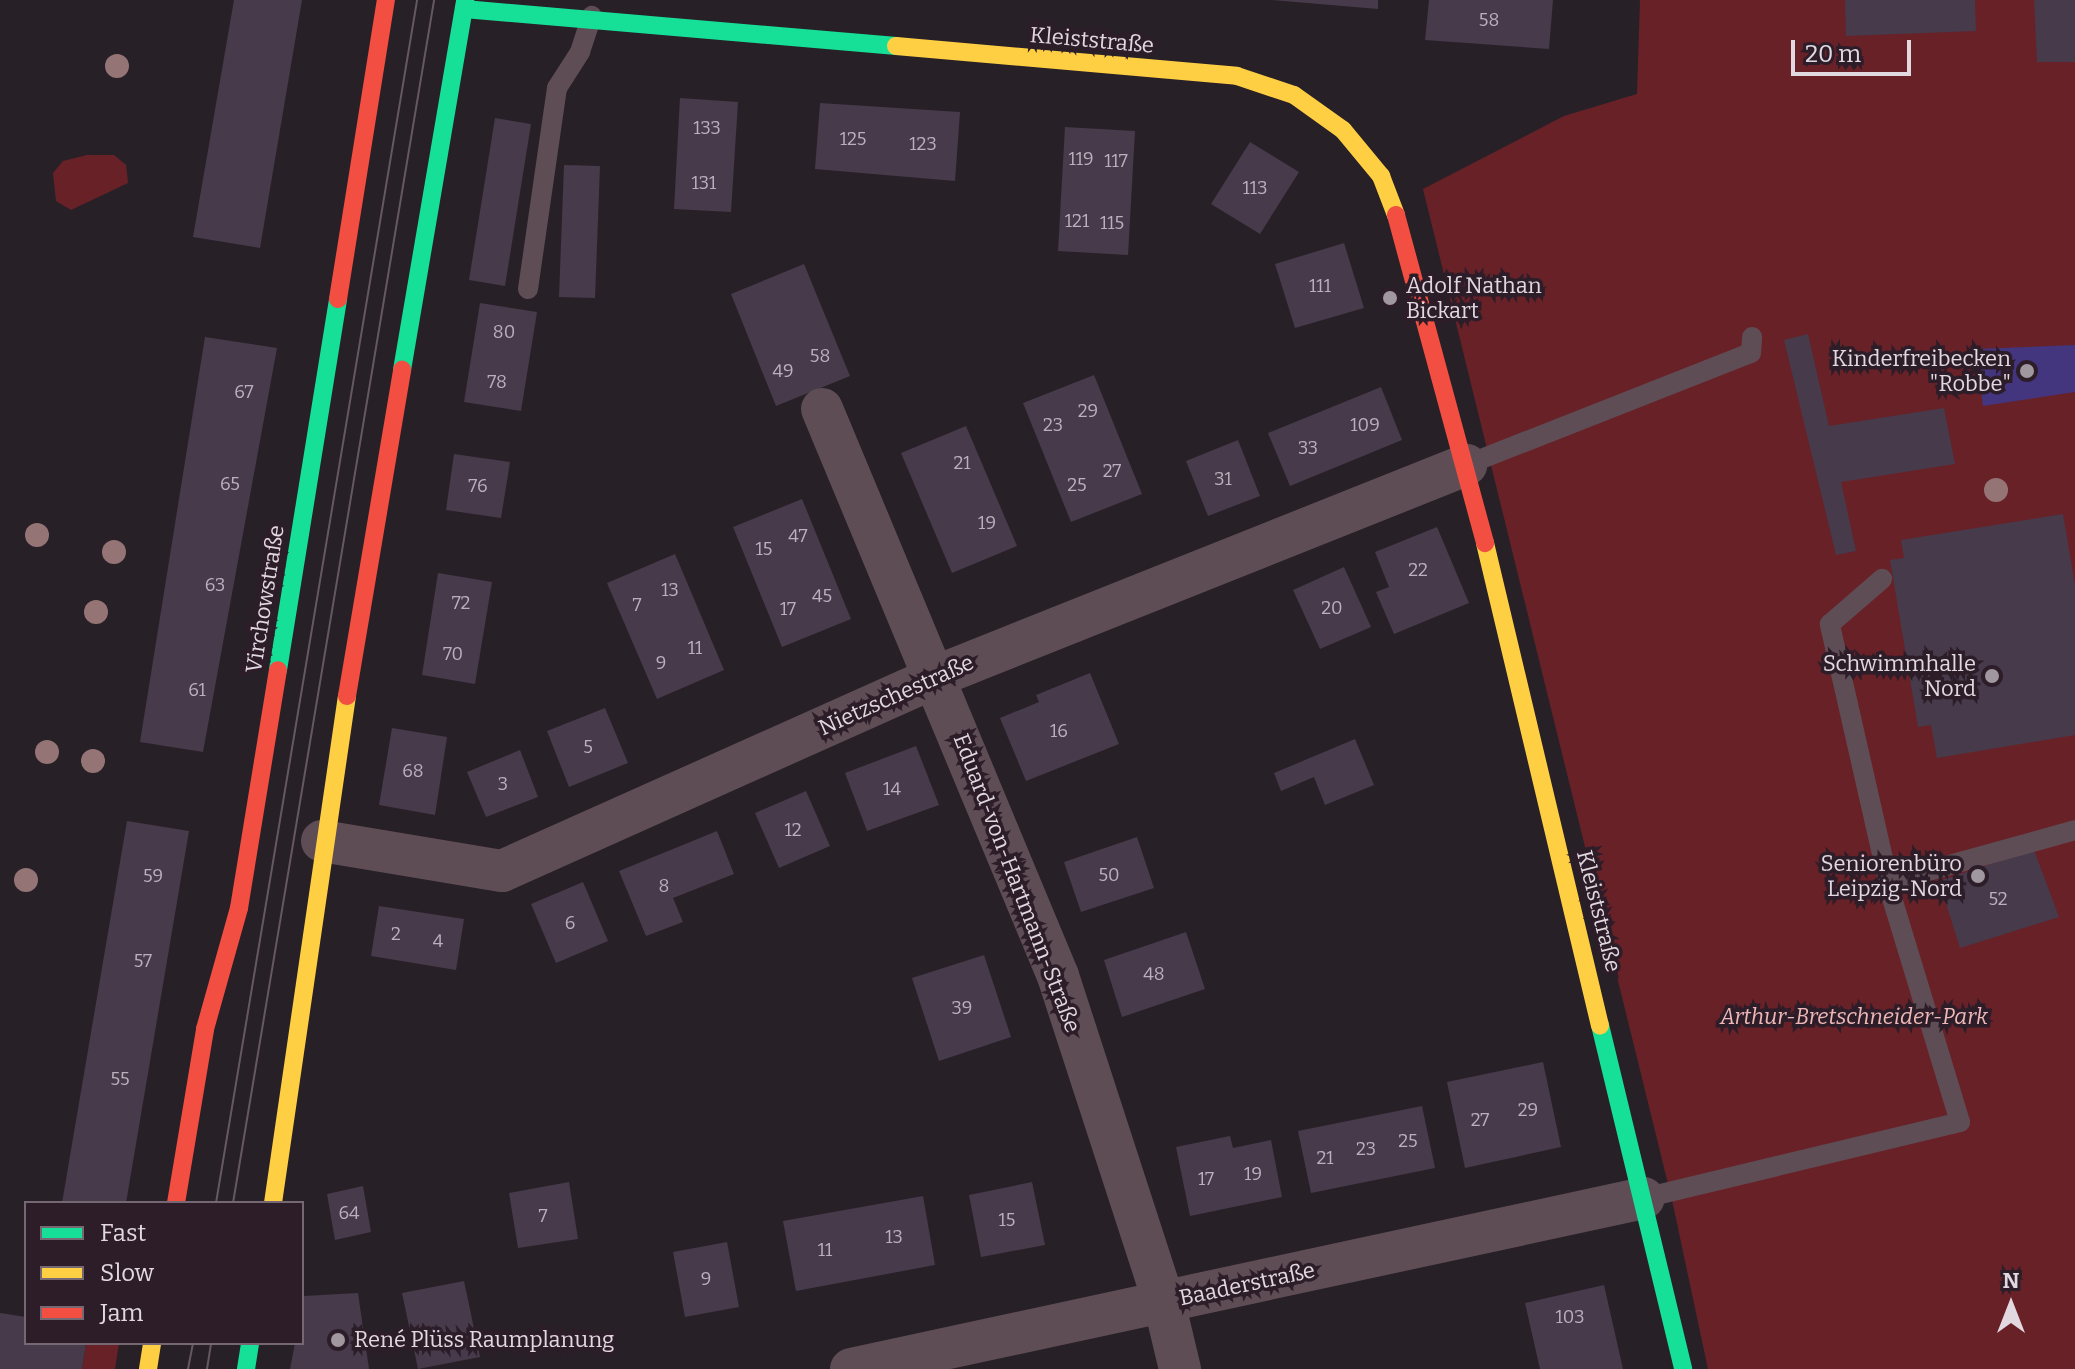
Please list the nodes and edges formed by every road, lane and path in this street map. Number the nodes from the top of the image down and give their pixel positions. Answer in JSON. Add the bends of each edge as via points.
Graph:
{"nodes":[{"id":1,"x":386,"y":0,"type":"edge"},
{"id":2,"x":464,"y":4,"type":"edge"},
{"id":3,"x":592,"y":10,"type":"edge"},
{"id":4,"x":528,"y":289,"type":"dead end"},
{"id":5,"x":1752,"y":337,"type":"dead end"},
{"id":6,"x":822,"y":409,"type":"dead end"},
{"id":7,"x":1466,"y":465,"type":"junction"},
{"id":8,"x":1882,"y":579,"type":"dead end"},
{"id":9,"x":937,"y":676,"type":"junction"},
{"id":10,"x":2075,"y":830,"type":"edge"},
{"id":11,"x":322,"y":841,"type":"junction"},
{"id":12,"x":1888,"y":882,"type":"junction"},
{"id":13,"x":1644,"y":1198,"type":"junction"},
{"id":14,"x":176,"y":1201,"type":"edge"},
{"id":15,"x":273,"y":1201,"type":"edge"},
{"id":16,"x":1164,"y":1302,"type":"junction"},
{"id":17,"x":152,"y":1345,"type":"edge"},
{"id":18,"x":250,"y":1345,"type":"edge"},
{"id":19,"x":148,"y":1369,"type":"edge"},
{"id":20,"x":246,"y":1369,"type":"edge"},
{"id":21,"x":851,"y":1369,"type":"edge"},
{"id":22,"x":1180,"y":1369,"type":"edge"},
{"id":23,"x":1683,"y":1369,"type":"edge"}],
"edges":[{"from":1,"to":14,"type":"main road","name":"Virchowstraße","via":[[239,908],[205,1029]]},
{"from":2,"to":3,"type":"main road","name":"Kleiststraße"},
{"from":2,"to":11,"type":"main road"},
{"from":3,"to":4,"type":"lane","via":[[580,52],[557,88]]},
{"from":3,"to":7,"type":"main road","name":"Kleiststraße","via":[[1237,76],[1294,95],[1343,130],[1381,176],[1403,232]]},
{"from":5,"to":7,"type":"lane","via":[[1751,353]]},
{"from":6,"to":9,"type":"street","name":"Eduard-von-Hartmann-Straße"},
{"from":7,"to":9,"type":"street","name":"Nietzschestraße"},
{"from":7,"to":13,"type":"main road","name":"Kleiststraße"},
{"from":8,"to":12,"type":"lane","via":[[1830,624]]},
{"from":9,"to":11,"type":"street","name":"Nietzschestraße","via":[[502,871]]},
{"from":9,"to":16,"type":"street","name":"Eduard-von-Hartmann-Straße","via":[[1058,976]]},
{"from":10,"to":12,"type":"lane"},
{"from":11,"to":15,"type":"main road","via":[[299,1045]]},
{"from":12,"to":13,"type":"lane","via":[[1960,1122]]},
{"from":13,"to":16,"type":"street","name":"Baaderstraße"},
{"from":13,"to":23,"type":"main road","name":"Kleiststraße"},
{"from":16,"to":21,"type":"street","name":"Baaderstraße"},
{"from":16,"to":22,"type":"street","name":"Eduard-von-Hartmann-Straße"},
{"from":17,"to":19,"type":"main road"},
{"from":18,"to":20,"type":"main road"}]}
